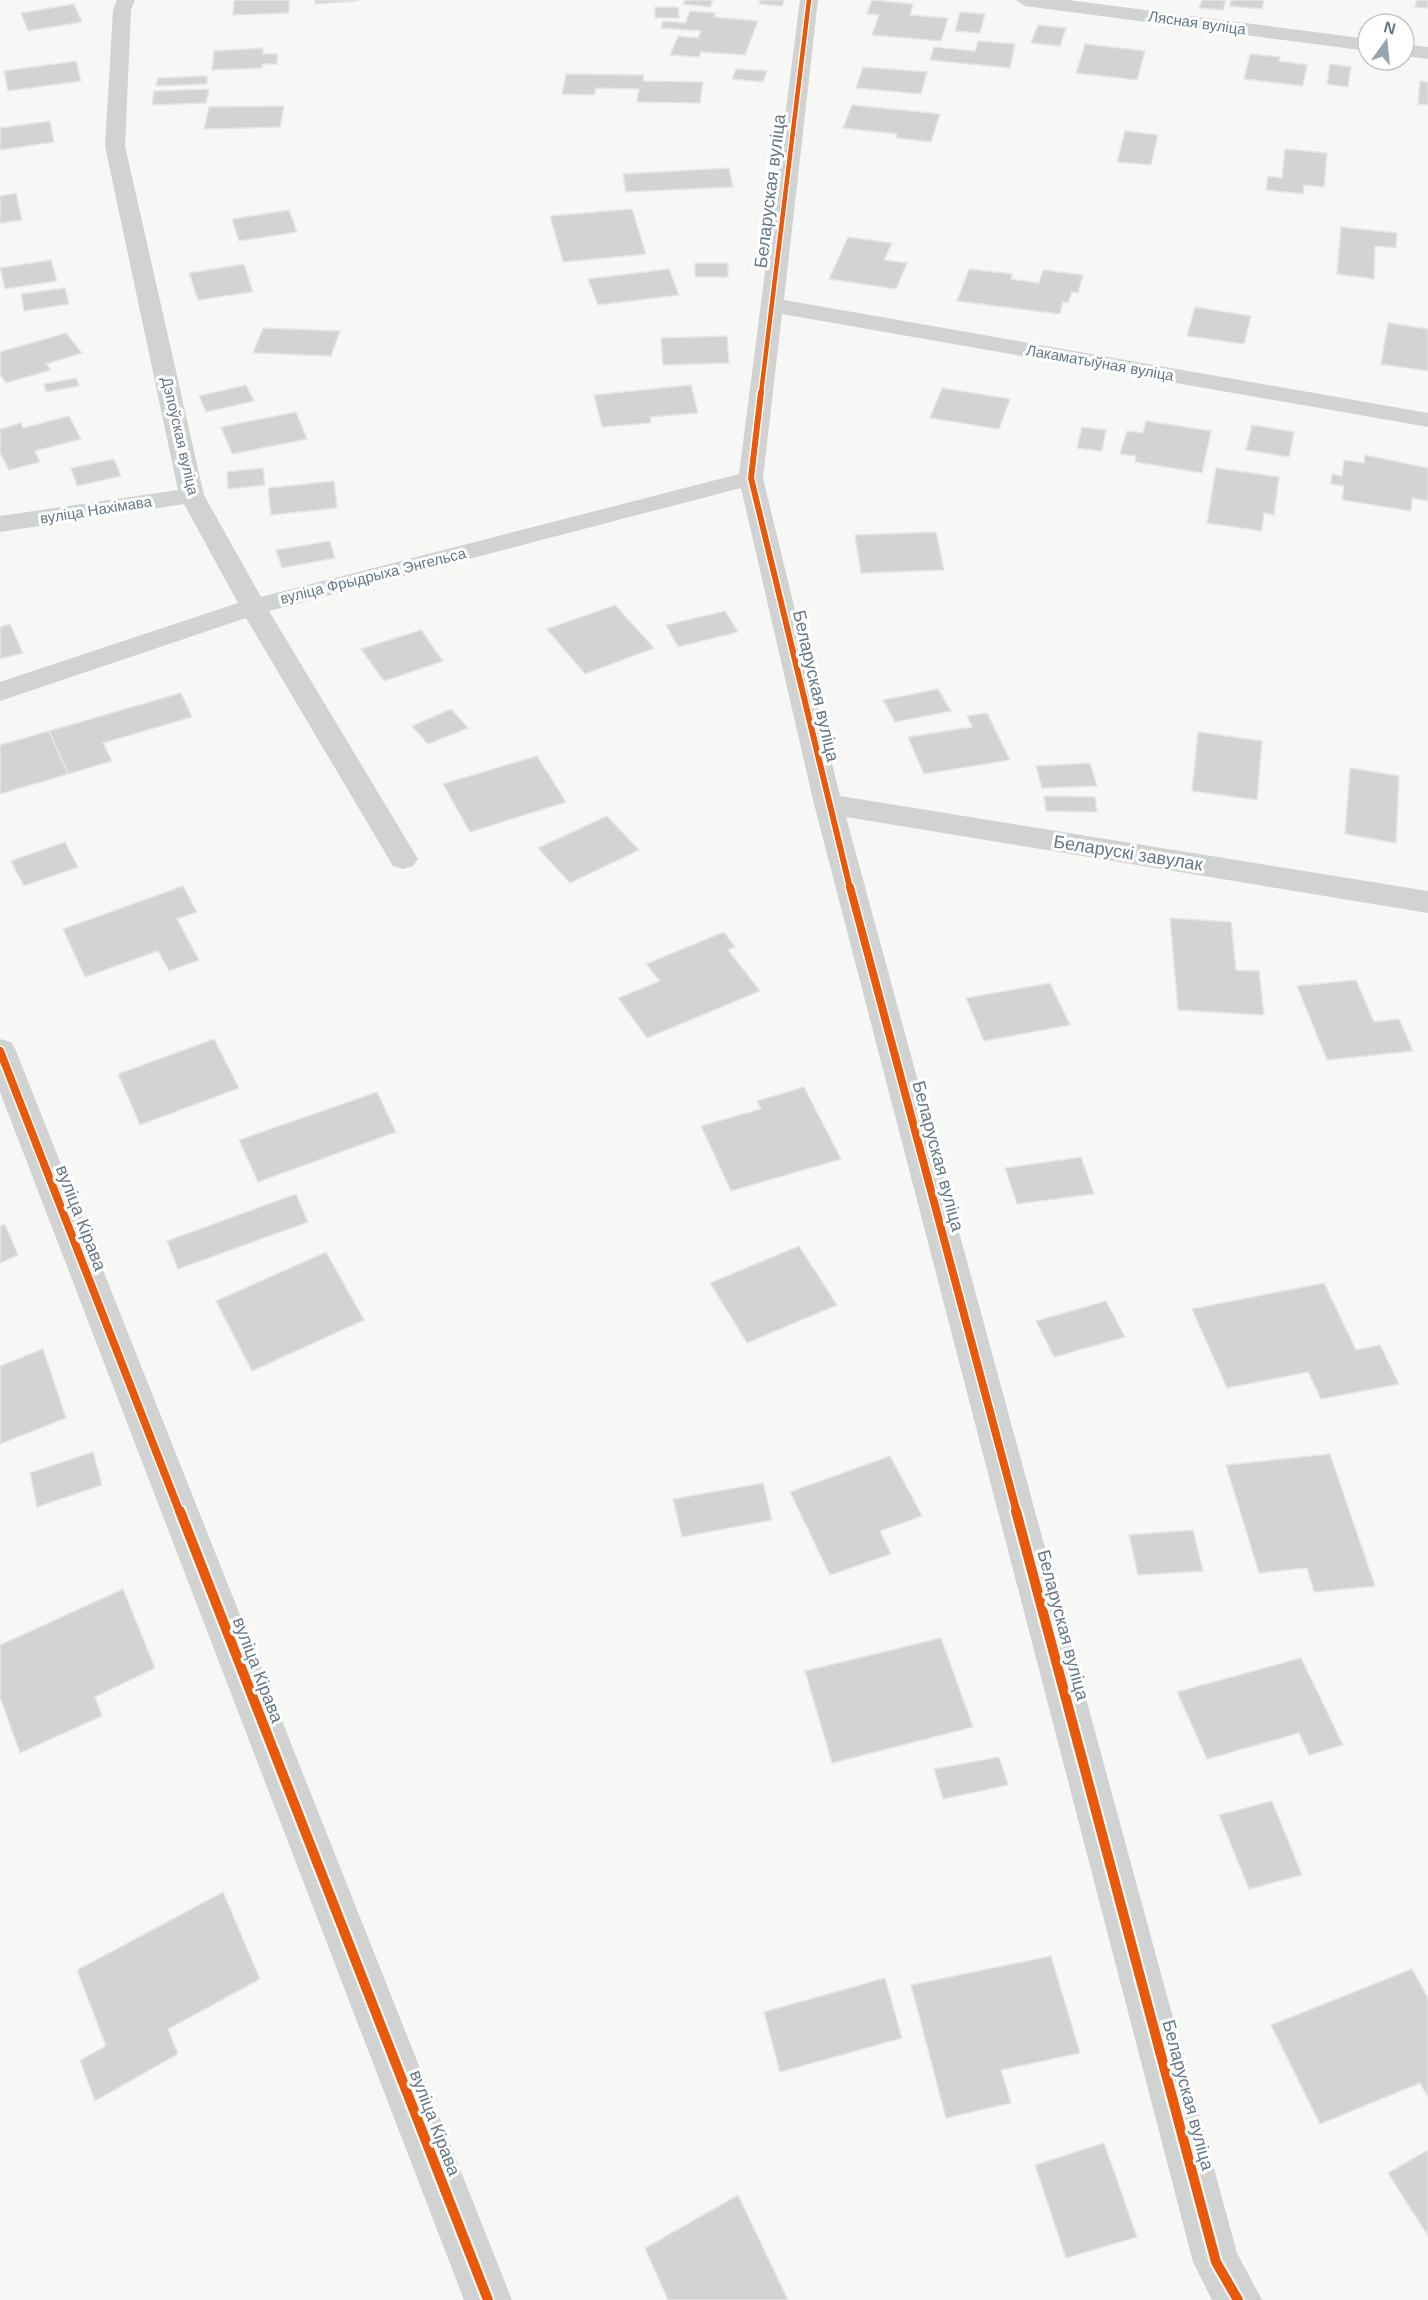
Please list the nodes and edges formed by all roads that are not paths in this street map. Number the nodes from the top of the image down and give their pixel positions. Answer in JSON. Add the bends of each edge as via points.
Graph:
{"nodes":[{"id":1,"x":126,"y":0,"type":"edge"},
{"id":2,"x":809,"y":0,"type":"edge"},
{"id":3,"x":1025,"y":0,"type":"edge"},
{"id":4,"x":1356,"y":43,"type":"edge"},
{"id":5,"x":772,"y":305,"type":"junction"},
{"id":6,"x":1428,"y":420,"type":"edge"},
{"id":7,"x":751,"y":478,"type":"junction"},
{"id":8,"x":192,"y":495,"type":"junction"},
{"id":9,"x":0,"y":524,"type":"edge"},
{"id":10,"x":253,"y":607,"type":"junction"},
{"id":11,"x":0,"y":692,"type":"edge"},
{"id":12,"x":828,"y":804,"type":"junction"},
{"id":13,"x":403,"y":859,"type":"dead end"},
{"id":14,"x":1428,"y":902,"type":"edge"},
{"id":15,"x":0,"y":1052,"type":"edge"},
{"id":16,"x":488,"y":2300,"type":"edge"},
{"id":17,"x":1238,"y":2300,"type":"edge"}],
"edges":[{"from":1,"to":8,"type":"street","name":"Дэпоўская вуліца","via":[[122,10],[115,146]]},
{"from":2,"to":5,"type":"street","name":"Беларуская вуліца"},
{"from":3,"to":4,"type":"street","name":"Лясная вуліца"},
{"from":5,"to":6,"type":"street","name":"Лакаматыўная вуліца"},
{"from":5,"to":7,"type":"street","name":"Беларуская вуліца"},
{"from":7,"to":10,"type":"street","name":"вуліца Фрыдрыха Энгельса"},
{"from":7,"to":12,"type":"street","name":"Беларуская вуліца"},
{"from":8,"to":9,"type":"street","name":"вуліца Нахімава"},
{"from":8,"to":10,"type":"street","name":"Дэпоўская вуліца"},
{"from":10,"to":11,"type":"street","name":"вуліца Фрыдрыха Энгельса"},
{"from":10,"to":13,"type":"street","name":"Дэпоўская вуліца"},
{"from":12,"to":14,"type":"street","name":"Беларускі завулак"},
{"from":12,"to":17,"type":"street","name":"Беларуская вуліца","via":[[1216,2262]]},
{"from":15,"to":16,"type":"street","name":"вуліца Кірава"}]}
